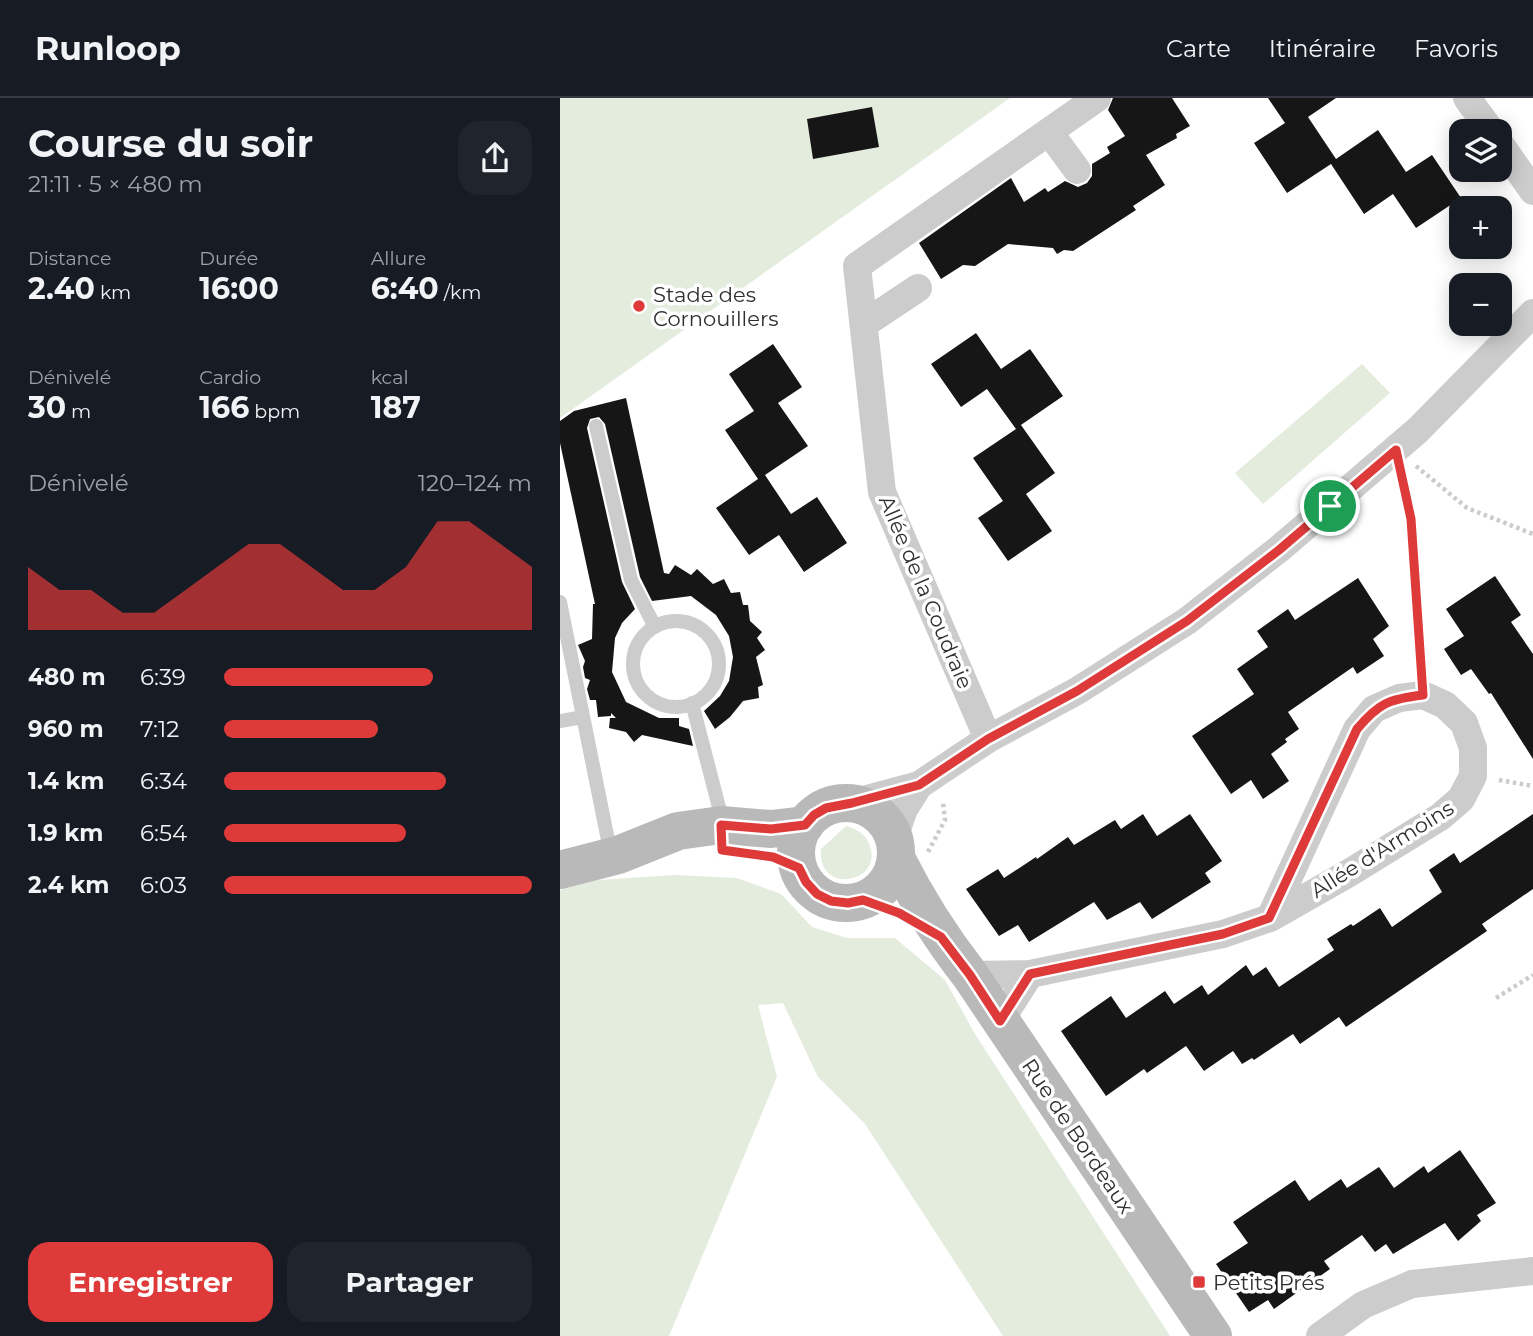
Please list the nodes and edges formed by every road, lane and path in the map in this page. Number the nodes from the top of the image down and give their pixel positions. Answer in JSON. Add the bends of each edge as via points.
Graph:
{"nodes":[{"id":1,"x":1097,"y":98,"type":"edge"},
{"id":2,"x":1467,"y":98,"type":"edge"},
{"id":3,"x":1482,"y":119,"type":"edge"},
{"id":4,"x":1049,"y":132,"type":"junction"},
{"id":5,"x":1512,"y":161,"type":"edge"},
{"id":6,"x":1077,"y":170,"type":"dead end"},
{"id":7,"x":1533,"y":191,"type":"edge"},
{"id":8,"x":918,"y":288,"type":"dead end"},
{"id":9,"x":1533,"y":313,"type":"edge"},
{"id":10,"x":864,"y":324,"type":"junction"},
{"id":11,"x":596,"y":426,"type":"dead end"},
{"id":12,"x":1396,"y":450,"type":"junction"},
{"id":13,"x":1533,"y":534,"type":"edge"},
{"id":14,"x":560,"y":602,"type":"edge"},
{"id":15,"x":655,"y":627,"type":"junction"},
{"id":16,"x":1423,"y":695,"type":"junction"},
{"id":17,"x":692,"y":704,"type":"junction"},
{"id":18,"x":583,"y":716,"type":"junction"},
{"id":19,"x":560,"y":721,"type":"edge"},
{"id":20,"x":988,"y":739,"type":"junction"},
{"id":21,"x":1473,"y":776,"type":"junction"},
{"id":22,"x":925,"y":781,"type":"junction"},
{"id":23,"x":1533,"y":786,"type":"edge"},
{"id":24,"x":852,"y":803,"type":"junction"},
{"id":25,"x":805,"y":825,"type":"junction"},
{"id":26,"x":721,"y":838,"type":"junction"},
{"id":27,"x":614,"y":856,"type":"junction"},
{"id":28,"x":900,"y":861,"type":"junction"},
{"id":29,"x":799,"y":868,"type":"junction"},
{"id":30,"x":560,"y":870,"type":"edge"},
{"id":31,"x":863,"y":900,"type":"junction"},
{"id":32,"x":1269,"y":918,"type":"junction"},
{"id":33,"x":941,"y":937,"type":"junction"},
{"id":34,"x":1030,"y":974,"type":"junction"},
{"id":35,"x":970,"y":975,"type":"junction"},
{"id":36,"x":1533,"y":975,"type":"edge"},
{"id":37,"x":1496,"y":998,"type":"dead end"},
{"id":38,"x":1000,"y":1021,"type":"junction"},
{"id":39,"x":1533,"y":1271,"type":"edge"},
{"id":40,"x":1213,"y":1336,"type":"edge"},
{"id":41,"x":1320,"y":1336,"type":"edge"}],
"edges":[{"from":1,"to":4,"type":"street"},
{"from":2,"to":3,"type":"street"},
{"from":4,"to":6,"type":"street"},
{"from":4,"to":10,"type":"street","name":"Allée de la Coudraie","via":[[857,266]]},
{"from":5,"to":7,"type":"street"},
{"from":8,"to":10,"type":"street"},
{"from":9,"to":12,"type":"street"},
{"from":10,"to":20,"type":"street","name":"Allée de la Coudraie","via":[[882,492]]},
{"from":11,"to":15,"type":"lane","via":[[631,580]]},
{"from":12,"to":13,"type":"path","via":[[1467,508]]},
{"from":12,"to":16,"type":"path","via":[[1411,519]]},
{"from":12,"to":20,"type":"street","via":[[1187,621],[1077,691]]},
{"from":14,"to":18,"type":"lane"},
{"from":15,"to":17,"type":"lane","via":[[645,634],[634,654],[640,688],[658,703]]},
{"from":15,"to":17,"type":"lane","via":[[666,622],[688,623],[708,635],[714,645],[716,679]]},
{"from":16,"to":21,"type":"street","via":[[1446,705],[1464,723],[1473,748]]},
{"from":16,"to":32,"type":"street","name":"Allée d'Armoins","via":[[1399,698],[1374,709],[1357,729]]},
{"from":17,"to":26,"type":"lane","via":[[711,770]]},
{"from":18,"to":19,"type":"lane"},
{"from":18,"to":27,"type":"lane"},
{"from":20,"to":22,"type":"street"},
{"from":21,"to":23,"type":"path"},
{"from":21,"to":32,"type":"street","name":"Allée d'Armoins","via":[[1461,799],[1440,817]]},
{"from":22,"to":24,"type":"street"},
{"from":22,"to":28,"type":"street","via":[[904,810]]},
{"from":22,"to":28,"type":"path","via":[[942,793],[945,820]]},
{"from":24,"to":25,"type":"main road","via":[[826,808]]},
{"from":24,"to":28,"type":"main road","via":[[878,814],[887,824]]},
{"from":25,"to":26,"type":"main road"},
{"from":25,"to":29,"type":"main road","via":[[796,853]]},
{"from":26,"to":27,"type":"main road","via":[[678,831]]},
{"from":26,"to":29,"type":"main road"},
{"from":27,"to":30,"type":"main road"},
{"from":28,"to":31,"type":"main road","via":[[886,884]]},
{"from":28,"to":33,"type":"main road","name":"Rue de Bordeaux"},
{"from":29,"to":31,"type":"main road","via":[[806,882],[824,897],[848,903]]},
{"from":31,"to":33,"type":"main road","via":[[899,913]]},
{"from":32,"to":34,"type":"street","name":"Allée d'Armoins","via":[[1223,934]]},
{"from":33,"to":35,"type":"main road","name":"Rue de Bordeaux"},
{"from":34,"to":35,"type":"street","name":"Allée d'Armoins"},
{"from":34,"to":38,"type":"street"},
{"from":35,"to":38,"type":"main road","name":"Rue de Bordeaux"},
{"from":36,"to":37,"type":"path"},
{"from":38,"to":40,"type":"main road","name":"Rue de Bordeaux"},
{"from":39,"to":41,"type":"street","via":[[1412,1284],[1363,1305]]}]}
